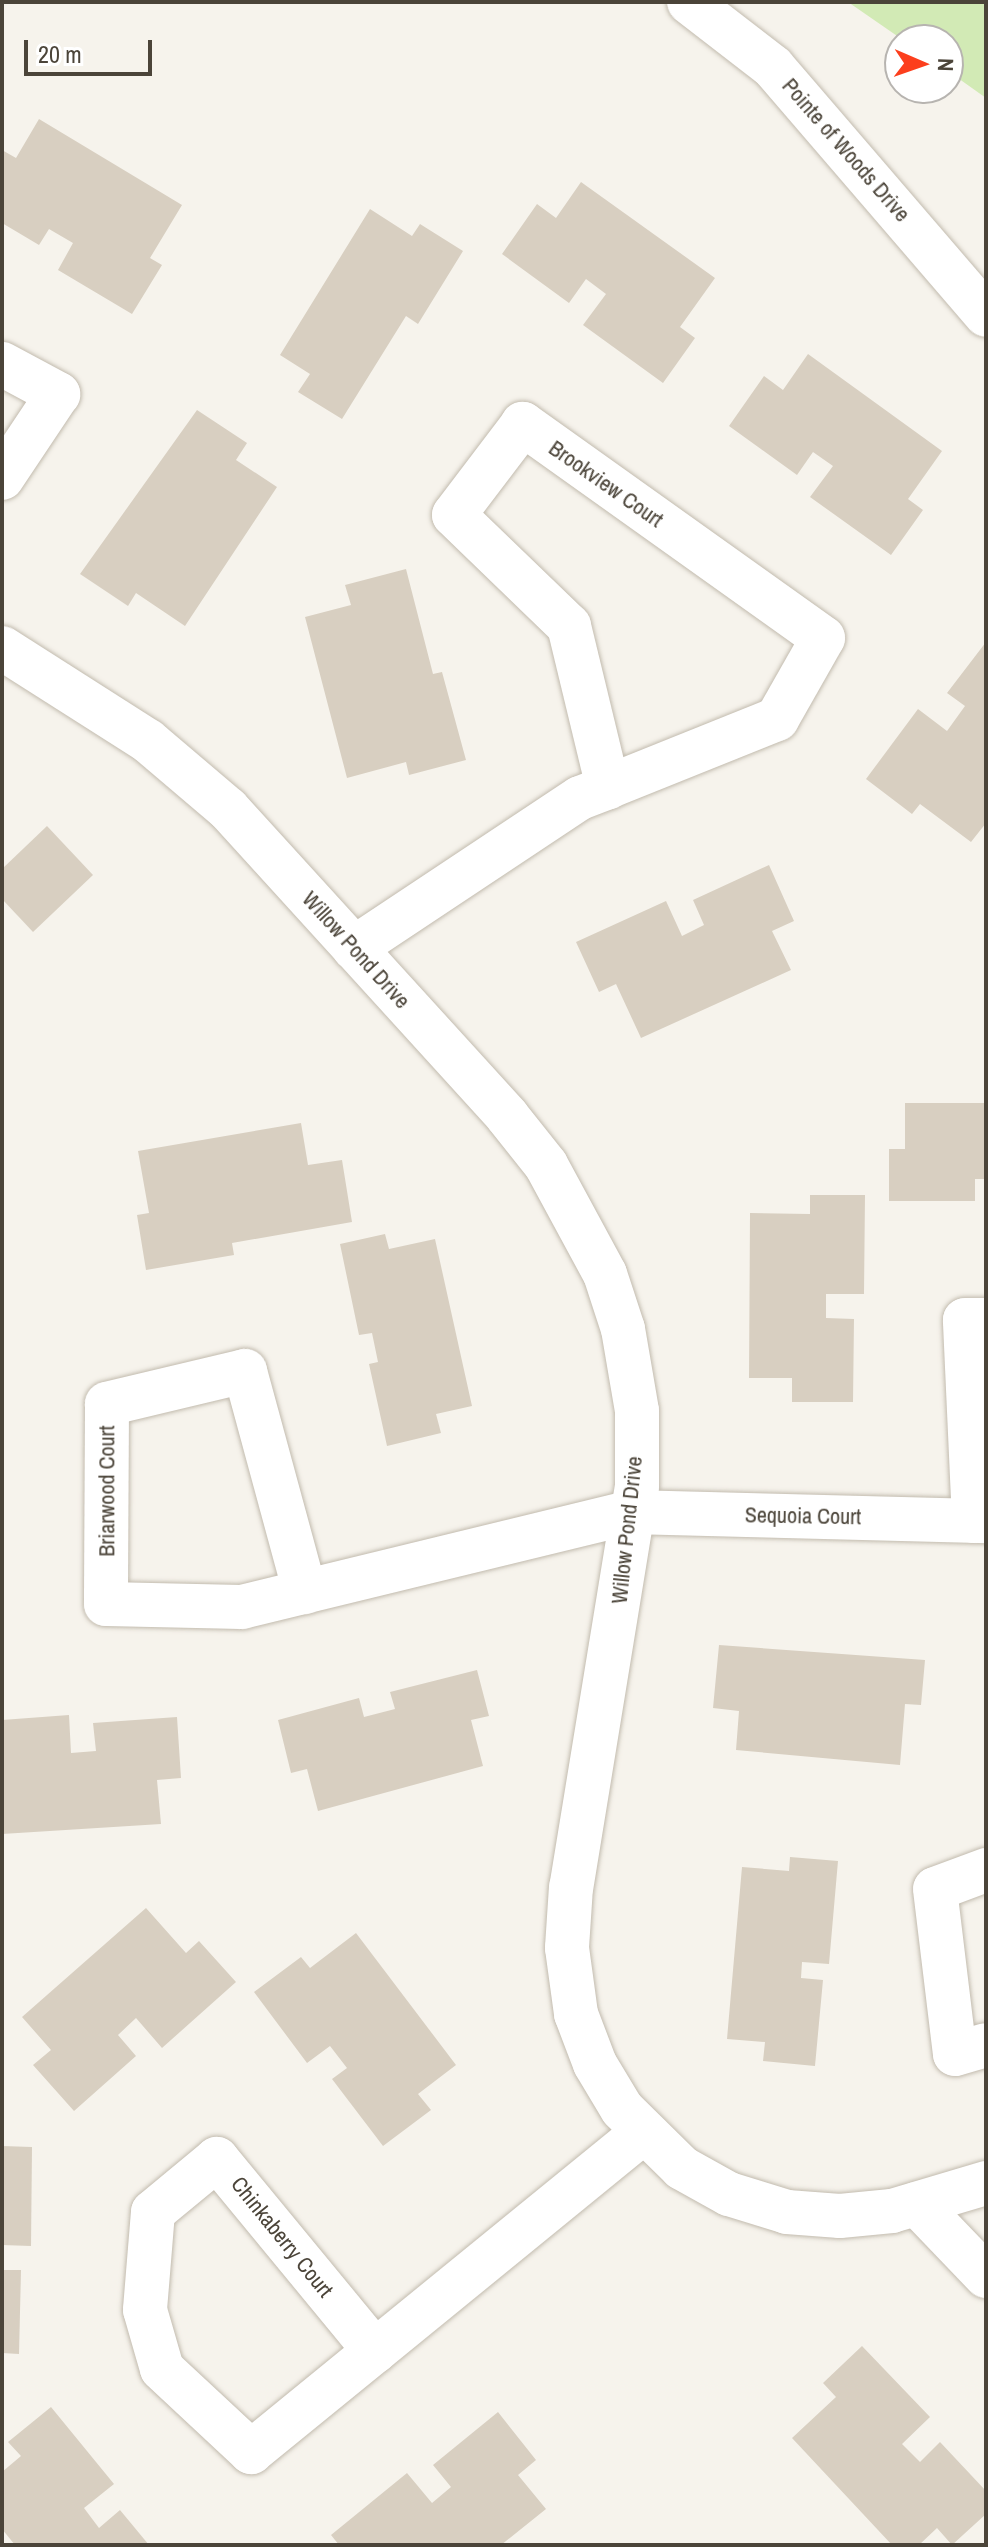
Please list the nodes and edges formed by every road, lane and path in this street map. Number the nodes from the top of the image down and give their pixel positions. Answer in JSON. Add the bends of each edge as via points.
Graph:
{"nodes":[{"id":1,"x":689,"y":2,"type":"edge"},
{"id":2,"x":986,"y":315,"type":"edge"},
{"id":3,"x":2,"y":364,"type":"edge"},
{"id":4,"x":2,"y":478,"type":"edge"},
{"id":5,"x":2,"y":648,"type":"edge"},
{"id":6,"x":608,"y":787,"type":"junction"},
{"id":7,"x":354,"y":948,"type":"junction"},
{"id":8,"x":986,"y":1320,"type":"edge"},
{"id":9,"x":633,"y":1512,"type":"junction"},
{"id":10,"x":980,"y":1521,"type":"edge"},
{"id":11,"x":305,"y":1592,"type":"junction"},
{"id":12,"x":986,"y":1870,"type":"edge"},
{"id":13,"x":986,"y":2045,"type":"edge"},
{"id":14,"x":642,"y":2133,"type":"junction"},
{"id":15,"x":986,"y":2183,"type":"edge"},
{"id":16,"x":917,"y":2204,"type":"junction"},
{"id":17,"x":986,"y":2276,"type":"edge"},
{"id":18,"x":375,"y":2351,"type":"junction"}],
"edges":[{"from":1,"to":2,"type":"street","name":"Pointe of Woods Drive","via":[[773,67]]},
{"from":3,"to":4,"type":"street","via":[[58,394]]},
{"from":5,"to":7,"type":"street","name":"Willow Pond Drive","via":[[148,741],[228,809]]},
{"from":6,"to":6,"type":"street","name":"Brookview Court","via":[[777,719],[823,638],[523,424],[454,515],[569,626]]},
{"from":6,"to":7,"type":"street","name":"Brookview Court","via":[[580,798]]},
{"from":7,"to":9,"type":"street","name":"Willow Pond Drive","via":[[507,1116],[579,1217],[623,1329],[637,1411]]},
{"from":8,"to":10,"type":"street","name":"Sequoia Court","via":[[965,1320]]},
{"from":9,"to":10,"type":"street","name":"Sequoia Court"},
{"from":9,"to":11,"type":"street","name":"Briarwood Court"},
{"from":9,"to":14,"type":"street","name":"Willow Pond Drive","via":[[571,1887],[567,1948],[576,2014],[595,2064]]},
{"from":11,"to":11,"type":"street","name":"Briarwood Court","via":[[242,1607],[106,1604],[107,1404],[245,1371]]},
{"from":12,"to":13,"type":"street","via":[[935,1889],[955,2054]]},
{"from":14,"to":16,"type":"street","name":"Willow Pond Drive","via":[[682,2168],[729,2194],[787,2212],[840,2216]]},
{"from":14,"to":18,"type":"street","name":"Chinkaberry Court"},
{"from":15,"to":16,"type":"street","name":"Willow Pond Drive"},
{"from":16,"to":17,"type":"street"},
{"from":18,"to":18,"type":"street","name":"Chinkaberry Court","via":[[251,2452],[162,2369],[145,2310],[153,2212],[217,2159]]}]}
